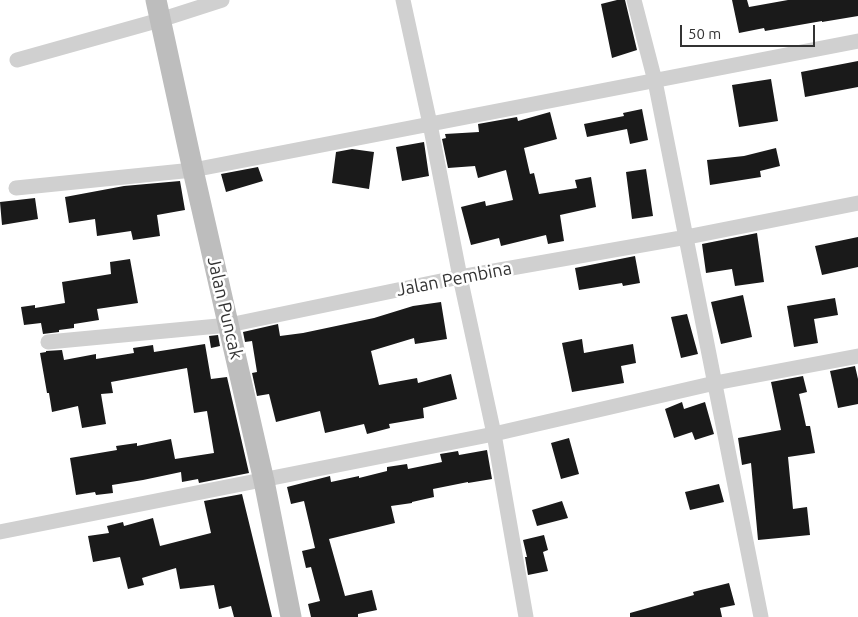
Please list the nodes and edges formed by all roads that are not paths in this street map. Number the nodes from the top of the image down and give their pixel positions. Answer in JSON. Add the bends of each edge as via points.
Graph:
{"nodes":[{"id":1,"x":222,"y":0,"type":"edge"},
{"id":2,"x":403,"y":0,"type":"edge"},
{"id":3,"x":634,"y":0,"type":"edge"},
{"id":4,"x":158,"y":10,"type":"edge"},
{"id":5,"x":858,"y":40,"type":"edge"},
{"id":6,"x":17,"y":60,"type":"dead end"},
{"id":7,"x":654,"y":81,"type":"junction"},
{"id":8,"x":430,"y":124,"type":"junction"},
{"id":9,"x":193,"y":170,"type":"junction"},
{"id":10,"x":16,"y":188,"type":"dead end"},
{"id":11,"x":858,"y":203,"type":"edge"},
{"id":12,"x":686,"y":237,"type":"junction"},
{"id":13,"x":460,"y":277,"type":"junction"},
{"id":14,"x":228,"y":325,"type":"junction"},
{"id":15,"x":48,"y":342,"type":"dead end"},
{"id":16,"x":858,"y":356,"type":"edge"},
{"id":17,"x":715,"y":383,"type":"junction"},
{"id":18,"x":494,"y":434,"type":"junction"},
{"id":19,"x":264,"y":481,"type":"junction"},
{"id":20,"x":0,"y":532,"type":"edge"},
{"id":21,"x":291,"y":617,"type":"edge"},
{"id":22,"x":526,"y":617,"type":"edge"},
{"id":23,"x":761,"y":617,"type":"edge"}],
"edges":[{"from":1,"to":4,"type":"street"},
{"from":2,"to":8,"type":"street"},
{"from":3,"to":7,"type":"street"},
{"from":4,"to":6,"type":"street"},
{"from":4,"to":9,"type":"street","name":"Jalan Puncak"},
{"from":5,"to":7,"type":"street"},
{"from":7,"to":8,"type":"street"},
{"from":7,"to":12,"type":"street"},
{"from":8,"to":9,"type":"street"},
{"from":8,"to":13,"type":"street"},
{"from":9,"to":10,"type":"street"},
{"from":9,"to":14,"type":"street","name":"Jalan Puncak"},
{"from":11,"to":12,"type":"street","name":"Jalan Pembina"},
{"from":12,"to":13,"type":"street","name":"Jalan Pembina"},
{"from":12,"to":17,"type":"street"},
{"from":13,"to":14,"type":"street","name":"Jalan Pembina"},
{"from":13,"to":18,"type":"street"},
{"from":14,"to":15,"type":"street","name":"Jalan Pembina"},
{"from":14,"to":19,"type":"street","name":"Jalan Puncak"},
{"from":16,"to":17,"type":"street"},
{"from":17,"to":18,"type":"street"},
{"from":17,"to":23,"type":"street"},
{"from":18,"to":19,"type":"street"},
{"from":18,"to":22,"type":"street"},
{"from":19,"to":20,"type":"street"},
{"from":19,"to":21,"type":"street","name":"Jalan Puncak"}]}
